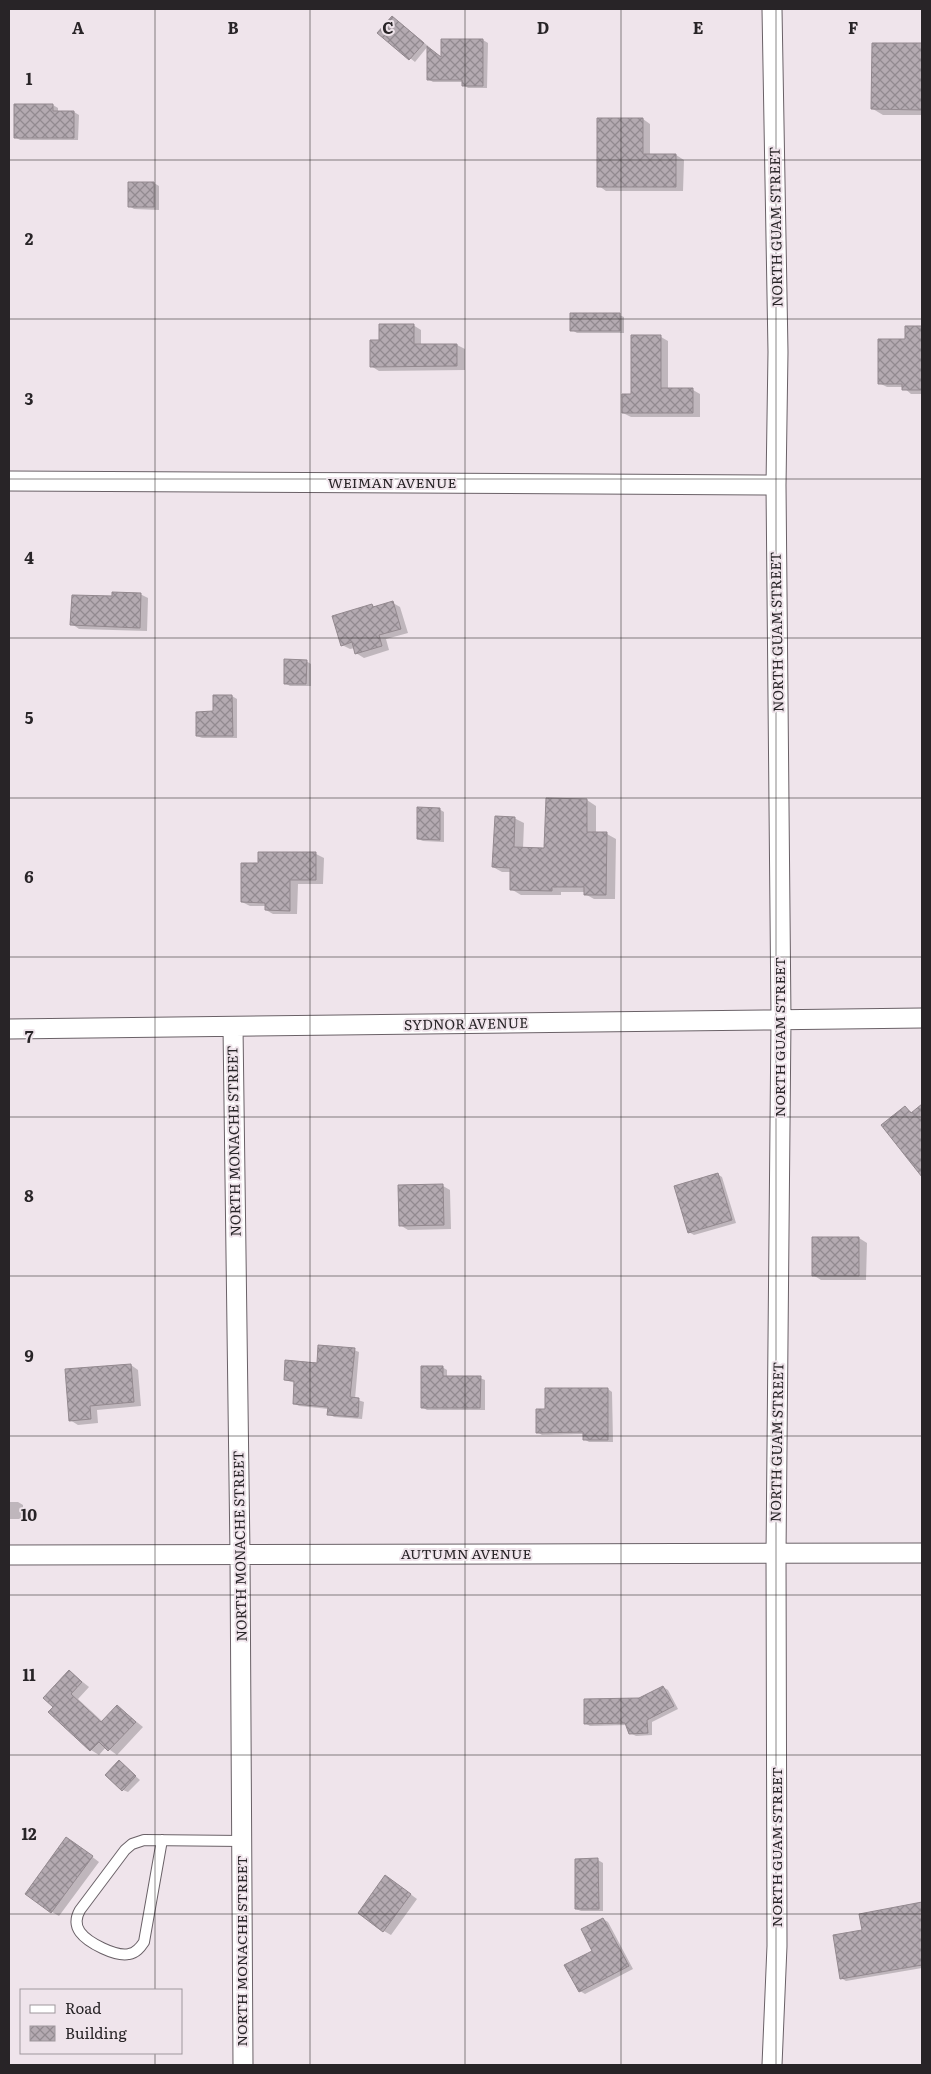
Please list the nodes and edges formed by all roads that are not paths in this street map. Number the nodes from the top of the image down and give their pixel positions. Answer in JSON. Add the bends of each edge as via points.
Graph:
{"nodes":[{"id":1,"x":772,"y":9,"type":"edge"},
{"id":2,"x":9,"y":481,"type":"edge"},
{"id":3,"x":776,"y":485,"type":"junction"},
{"id":4,"x":922,"y":1018,"type":"edge"},
{"id":5,"x":781,"y":1020,"type":"junction"},
{"id":6,"x":232,"y":1027,"type":"junction"},
{"id":7,"x":9,"y":1029,"type":"edge"},
{"id":8,"x":922,"y":1553,"type":"edge"},
{"id":9,"x":776,"y":1554,"type":"junction"},
{"id":10,"x":240,"y":1555,"type":"junction"},
{"id":11,"x":9,"y":1556,"type":"edge"},
{"id":12,"x":162,"y":1840,"type":"junction"},
{"id":13,"x":242,"y":1841,"type":"junction"},
{"id":14,"x":243,"y":2065,"type":"edge"},
{"id":15,"x":772,"y":2065,"type":"edge"}],
"edges":[{"from":1,"to":3,"type":"street","name":"NORTH GUAM STREET","via":[[778,352]]},
{"from":2,"to":3,"type":"street","name":"WEIMAN AVENUE"},
{"from":3,"to":5,"type":"street","name":"NORTH GUAM STREET"},
{"from":4,"to":5,"type":"street","name":"SYDNOR AVENUE"},
{"from":5,"to":6,"type":"street","name":"SYDNOR AVENUE"},
{"from":5,"to":9,"type":"street","name":"NORTH GUAM STREET"},
{"from":6,"to":7,"type":"street","name":"SYDNOR AVENUE"},
{"from":6,"to":10,"type":"street","name":"NORTH MONACHE STREET"},
{"from":8,"to":9,"type":"street","name":"AUTUMN AVENUE"},
{"from":9,"to":10,"type":"street","name":"AUTUMN AVENUE"},
{"from":9,"to":15,"type":"street","name":"NORTH GUAM STREET","via":[[777,1946]]},
{"from":10,"to":11,"type":"street","name":"AUTUMN AVENUE"},
{"from":10,"to":13,"type":"street","name":"NORTH MONACHE STREET"},
{"from":12,"to":12,"type":"lane","via":[[132,1844],[80,1910],[77,1917],[80,1933],[110,1953],[120,1956],[131,1954],[144,1942]]},
{"from":12,"to":13,"type":"lane"},
{"from":13,"to":14,"type":"street","name":"NORTH MONACHE STREET"}]}
